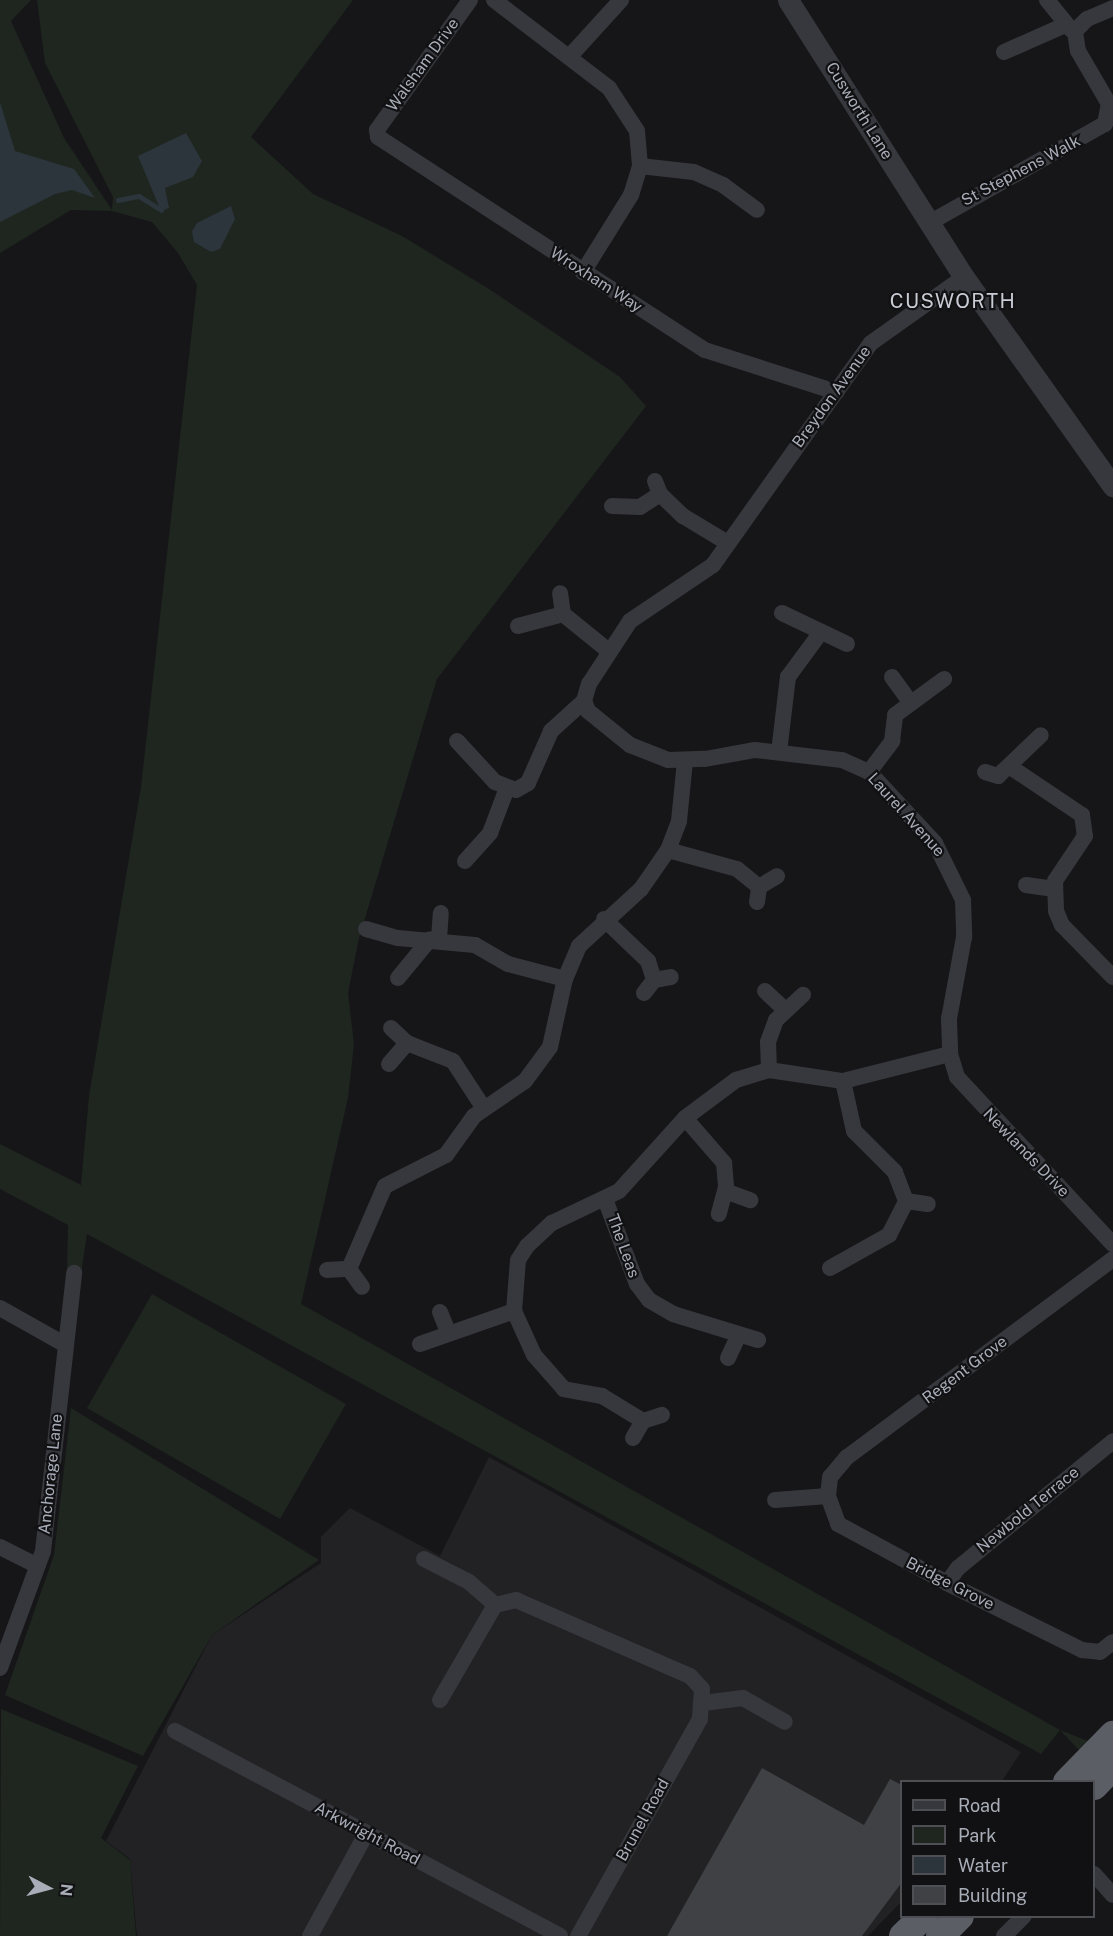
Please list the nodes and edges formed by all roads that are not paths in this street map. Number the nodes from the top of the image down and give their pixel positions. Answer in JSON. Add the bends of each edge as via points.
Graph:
{"nodes":[{"id":1,"x":470,"y":0,"type":"edge"},
{"id":2,"x":494,"y":0,"type":"edge"},
{"id":3,"x":621,"y":0,"type":"edge"},
{"id":4,"x":788,"y":0,"type":"edge"},
{"id":5,"x":1047,"y":0,"type":"edge"},
{"id":6,"x":1113,"y":8,"type":"edge"},
{"id":7,"x":1069,"y":29,"type":"junction"},
{"id":8,"x":1004,"y":52,"type":"dead end"},
{"id":9,"x":570,"y":56,"type":"junction"},
{"id":10,"x":1111,"y":117,"type":"edge"},
{"id":11,"x":377,"y":130,"type":"joint"},
{"id":12,"x":640,"y":166,"type":"junction"},
{"id":13,"x":760,"y":211,"type":"dead end"},
{"id":14,"x":929,"y":223,"type":"junction"},
{"id":15,"x":583,"y":273,"type":"junction"},
{"id":16,"x":964,"y":277,"type":"junction"},
{"id":17,"x":836,"y":392,"type":"junction"},
{"id":18,"x":1113,"y":487,"type":"edge"},
{"id":19,"x":612,"y":506,"type":"dead end"},
{"id":20,"x":729,"y":543,"type":"junction"},
{"id":21,"x":560,"y":593,"type":"dead end"},
{"id":22,"x":782,"y":613,"type":"dead end"},
{"id":23,"x":563,"y":614,"type":"junction"},
{"id":24,"x":518,"y":626,"type":"dead end"},
{"id":25,"x":822,"y":632,"type":"junction"},
{"id":26,"x":847,"y":644,"type":"dead end"},
{"id":27,"x":609,"y":652,"type":"junction"},
{"id":28,"x":892,"y":677,"type":"dead end"},
{"id":29,"x":944,"y":679,"type":"dead end"},
{"id":30,"x":584,"y":701,"type":"junction"},
{"id":31,"x":910,"y":702,"type":"junction"},
{"id":32,"x":1041,"y":735,"type":"dead end"},
{"id":33,"x":458,"y":741,"type":"dead end"},
{"id":34,"x":779,"y":752,"type":"junction"},
{"id":35,"x":685,"y":761,"type":"junction"},
{"id":36,"x":1009,"y":766,"type":"junction"},
{"id":37,"x":869,"y":772,"type":"junction"},
{"id":38,"x":985,"y":772,"type":"dead end"},
{"id":39,"x":507,"y":788,"type":"junction"},
{"id":40,"x":668,"y":850,"type":"junction"},
{"id":41,"x":465,"y":861,"type":"dead end"},
{"id":42,"x":777,"y":876,"type":"dead end"},
{"id":43,"x":1026,"y":885,"type":"dead end"},
{"id":44,"x":1053,"y":889,"type":"junction"},
{"id":45,"x":441,"y":913,"type":"dead end"},
{"id":46,"x":604,"y":918,"type":"junction"},
{"id":47,"x":366,"y":929,"type":"dead end"},
{"id":48,"x":434,"y":939,"type":"junction"},
{"id":49,"x":672,"y":977,"type":"dead end"},
{"id":50,"x":1113,"y":977,"type":"edge"},
{"id":51,"x":398,"y":978,"type":"dead end"},
{"id":52,"x":565,"y":979,"type":"junction"},
{"id":53,"x":765,"y":991,"type":"dead end"},
{"id":54,"x":803,"y":995,"type":"dead end"},
{"id":55,"x":783,"y":1008,"type":"junction"},
{"id":56,"x":391,"y":1028,"type":"dead end"},
{"id":57,"x":407,"y":1043,"type":"junction"},
{"id":58,"x":950,"y":1054,"type":"junction"},
{"id":59,"x":389,"y":1064,"type":"dead end"},
{"id":60,"x":769,"y":1070,"type":"junction"},
{"id":61,"x":843,"y":1080,"type":"junction"},
{"id":62,"x":483,"y":1107,"type":"junction"},
{"id":63,"x":685,"y":1118,"type":"junction"},
{"id":64,"x":725,"y":1191,"type":"junction"},
{"id":65,"x":605,"y":1199,"type":"junction"},
{"id":66,"x":750,"y":1200,"type":"dead end"},
{"id":67,"x":906,"y":1201,"type":"junction"},
{"id":68,"x":928,"y":1204,"type":"dead end"},
{"id":69,"x":719,"y":1214,"type":"dead end"},
{"id":70,"x":1113,"y":1244,"type":"edge"},
{"id":71,"x":1113,"y":1260,"type":"edge"},
{"id":72,"x":830,"y":1268,"type":"dead end"},
{"id":73,"x":349,"y":1269,"type":"junction"},
{"id":74,"x":327,"y":1270,"type":"dead end"},
{"id":75,"x":74,"y":1273,"type":"dead end"},
{"id":76,"x":362,"y":1287,"type":"dead end"},
{"id":77,"x":0,"y":1308,"type":"edge"},
{"id":78,"x":514,"y":1311,"type":"junction"},
{"id":79,"x":440,"y":1312,"type":"dead end"},
{"id":80,"x":448,"y":1332,"type":"junction"},
{"id":81,"x":738,"y":1337,"type":"junction"},
{"id":82,"x":758,"y":1340,"type":"dead end"},
{"id":83,"x":64,"y":1344,"type":"junction"},
{"id":84,"x":420,"y":1344,"type":"dead end"},
{"id":85,"x":728,"y":1358,"type":"dead end"},
{"id":86,"x":662,"y":1415,"type":"dead end"},
{"id":87,"x":643,"y":1421,"type":"junction"},
{"id":88,"x":633,"y":1438,"type":"dead end"},
{"id":89,"x":1113,"y":1441,"type":"edge"},
{"id":90,"x":828,"y":1492,"type":"junction"},
{"id":91,"x":775,"y":1500,"type":"dead end"},
{"id":92,"x":0,"y":1547,"type":"edge"},
{"id":93,"x":424,"y":1559,"type":"dead end"},
{"id":94,"x":38,"y":1566,"type":"junction"},
{"id":95,"x":947,"y":1583,"type":"junction"},
{"id":96,"x":495,"y":1605,"type":"junction"},
{"id":97,"x":1106,"y":1647,"type":"edge"},
{"id":98,"x":0,"y":1668,"type":"edge"},
{"id":99,"x":440,"y":1700,"type":"dead end"},
{"id":100,"x":703,"y":1703,"type":"junction"},
{"id":101,"x":785,"y":1722,"type":"dead end"},
{"id":102,"x":175,"y":1731,"type":"dead end"},
{"id":103,"x":366,"y":1834,"type":"junction"},
{"id":104,"x":1095,"y":1875,"type":"edge"},
{"id":105,"x":1113,"y":1895,"type":"edge"},
{"id":106,"x":923,"y":1918,"type":"edge"},
{"id":107,"x":959,"y":1918,"type":"edge"},
{"id":108,"x":1023,"y":1918,"type":"edge"},
{"id":109,"x":310,"y":1936,"type":"edge"},
{"id":110,"x":560,"y":1936,"type":"edge"},
{"id":111,"x":578,"y":1936,"type":"edge"},
{"id":112,"x":903,"y":1936,"type":"edge"},
{"id":113,"x":940,"y":1936,"type":"edge"},
{"id":114,"x":1004,"y":1936,"type":"edge"}],
"edges":[{"from":1,"to":11,"type":"street","name":"Walsham Drive"},
{"from":2,"to":9,"type":"street"},
{"from":3,"to":9,"type":"street"},
{"from":4,"to":14,"type":"street","name":"Cusworth Lane"},
{"from":5,"to":7,"type":"street"},
{"from":6,"to":7,"type":"street"},
{"from":7,"to":8,"type":"street"},
{"from":7,"to":10,"type":"street","via":[[1110,104]]},
{"from":9,"to":12,"type":"street","via":[[609,88],[627,111],[637,131]]},
{"from":10,"to":14,"type":"street","name":"St Stephens Walk","via":[[1100,130]]},
{"from":11,"to":15,"type":"street","name":"Wroxham Way","via":[[378,138]]},
{"from":12,"to":13,"type":"street","via":[[694,172],[723,185]]},
{"from":12,"to":15,"type":"street","via":[[631,195]]},
{"from":14,"to":16,"type":"street","name":"Cusworth Lane"},
{"from":15,"to":17,"type":"street","name":"Wroxham Way","via":[[705,350]]},
{"from":16,"to":17,"type":"street","name":"Breydon Avenue","via":[[885,330]]},
{"from":16,"to":18,"type":"street"},
{"from":17,"to":20,"type":"street","name":"Breydon Avenue"},
{"from":19,"to":20,"type":"street","via":[[640,507],[657,487],[683,516]]},
{"from":20,"to":27,"type":"street","name":"Breydon Avenue","via":[[702,575],[630,621]]},
{"from":21,"to":23,"type":"street"},
{"from":22,"to":25,"type":"street"},
{"from":23,"to":24,"type":"street"},
{"from":23,"to":27,"type":"street"},
{"from":25,"to":26,"type":"street"},
{"from":25,"to":34,"type":"street","via":[[788,677]]},
{"from":27,"to":30,"type":"street","name":"Breydon Avenue"},
{"from":28,"to":31,"type":"street"},
{"from":29,"to":31,"type":"street"},
{"from":30,"to":35,"type":"street","name":"Laurel Avenue","via":[[588,711],[630,745]]},
{"from":30,"to":39,"type":"street","via":[[551,731],[528,783],[520,789]]},
{"from":31,"to":37,"type":"street","via":[[895,715],[892,741]]},
{"from":32,"to":36,"type":"street"},
{"from":33,"to":39,"type":"street","via":[[486,774]]},
{"from":34,"to":35,"type":"street","name":"Laurel Avenue","via":[[755,750]]},
{"from":34,"to":37,"type":"street","name":"Laurel Avenue","via":[[842,760]]},
{"from":35,"to":40,"type":"street","via":[[679,820]]},
{"from":36,"to":38,"type":"street","via":[[998,776]]},
{"from":36,"to":44,"type":"street","via":[[1076,810],[1086,823],[1081,844]]},
{"from":37,"to":58,"type":"street","name":"Laurel Avenue","via":[[935,843],[963,900],[964,937],[951,999]]},
{"from":39,"to":41,"type":"street","via":[[489,833]]},
{"from":40,"to":42,"type":"street","via":[[737,869],[758,894]]},
{"from":40,"to":46,"type":"street","via":[[641,889]]},
{"from":43,"to":44,"type":"street"},
{"from":44,"to":50,"type":"street","via":[[1062,925]]},
{"from":45,"to":48,"type":"street"},
{"from":46,"to":49,"type":"street","via":[[648,961],[649,986]]},
{"from":46,"to":52,"type":"street","via":[[579,946]]},
{"from":47,"to":48,"type":"street","via":[[398,938]]},
{"from":48,"to":51,"type":"street"},
{"from":48,"to":52,"type":"street","via":[[475,945],[508,964]]},
{"from":52,"to":62,"type":"street","via":[[550,1047],[525,1081]]},
{"from":53,"to":55,"type":"street"},
{"from":54,"to":55,"type":"street"},
{"from":55,"to":60,"type":"street","via":[[768,1042]]},
{"from":56,"to":57,"type":"street"},
{"from":57,"to":59,"type":"street"},
{"from":57,"to":62,"type":"street","via":[[453,1061]]},
{"from":58,"to":61,"type":"street"},
{"from":58,"to":70,"type":"street","name":"Newlands Drive","via":[[964,1088]]},
{"from":60,"to":61,"type":"street"},
{"from":60,"to":63,"type":"street","via":[[736,1080]]},
{"from":61,"to":67,"type":"street","via":[[854,1131],[895,1172]]},
{"from":62,"to":73,"type":"street","via":[[447,1155],[385,1186]]},
{"from":63,"to":64,"type":"street","via":[[724,1163]]},
{"from":63,"to":65,"type":"street","via":[[630,1180]]},
{"from":64,"to":66,"type":"street"},
{"from":64,"to":69,"type":"street"},
{"from":65,"to":78,"type":"street","via":[[552,1222],[527,1246],[517,1268]]},
{"from":65,"to":81,"type":"street","name":"The Leas","via":[[642,1293],[673,1314],[718,1325]]},
{"from":67,"to":68,"type":"street"},
{"from":67,"to":72,"type":"street","via":[[889,1235]]},
{"from":71,"to":90,"type":"street","name":"Regent Grove","via":[[847,1457],[831,1477]]},
{"from":73,"to":74,"type":"street"},
{"from":73,"to":76,"type":"street"},
{"from":75,"to":83,"type":"street","name":"Anchorage Lane"},
{"from":77,"to":83,"type":"street"},
{"from":78,"to":80,"type":"street"},
{"from":78,"to":87,"type":"street","via":[[522,1336],[555,1382],[564,1389],[602,1396]]},
{"from":79,"to":80,"type":"street"},
{"from":80,"to":84,"type":"street"},
{"from":81,"to":82,"type":"street","name":"The Leas"},
{"from":81,"to":85,"type":"street"},
{"from":83,"to":94,"type":"street","name":"Anchorage Lane"},
{"from":86,"to":87,"type":"street"},
{"from":87,"to":88,"type":"street"},
{"from":89,"to":95,"type":"street","name":"Newbold Terrace","via":[[958,1568]]},
{"from":90,"to":91,"type":"street"},
{"from":90,"to":95,"type":"street","name":"Bridge Grove","via":[[838,1524]]},
{"from":92,"to":94,"type":"street"},
{"from":93,"to":96,"type":"street","via":[[469,1582]]},
{"from":94,"to":98,"type":"street","name":"Anchorage Lane"},
{"from":95,"to":97,"type":"street","name":"Bridge Grove","via":[[1082,1650]]},
{"from":96,"to":99,"type":"street"},
{"from":96,"to":100,"type":"street","via":[[516,1600],[530,1605],[690,1676],[702,1689]]},
{"from":100,"to":101,"type":"street","via":[[743,1698]]},
{"from":100,"to":111,"type":"street","name":"Brunel Road","via":[[700,1719]]},
{"from":102,"to":103,"type":"street","name":"Arkwright Road"},
{"from":103,"to":109,"type":"street"},
{"from":103,"to":110,"type":"street","name":"Arkwright Road"},
{"from":104,"to":105,"type":"street"},
{"from":106,"to":112,"type":"highway"},
{"from":107,"to":113,"type":"highway"},
{"from":108,"to":114,"type":"street"}]}
